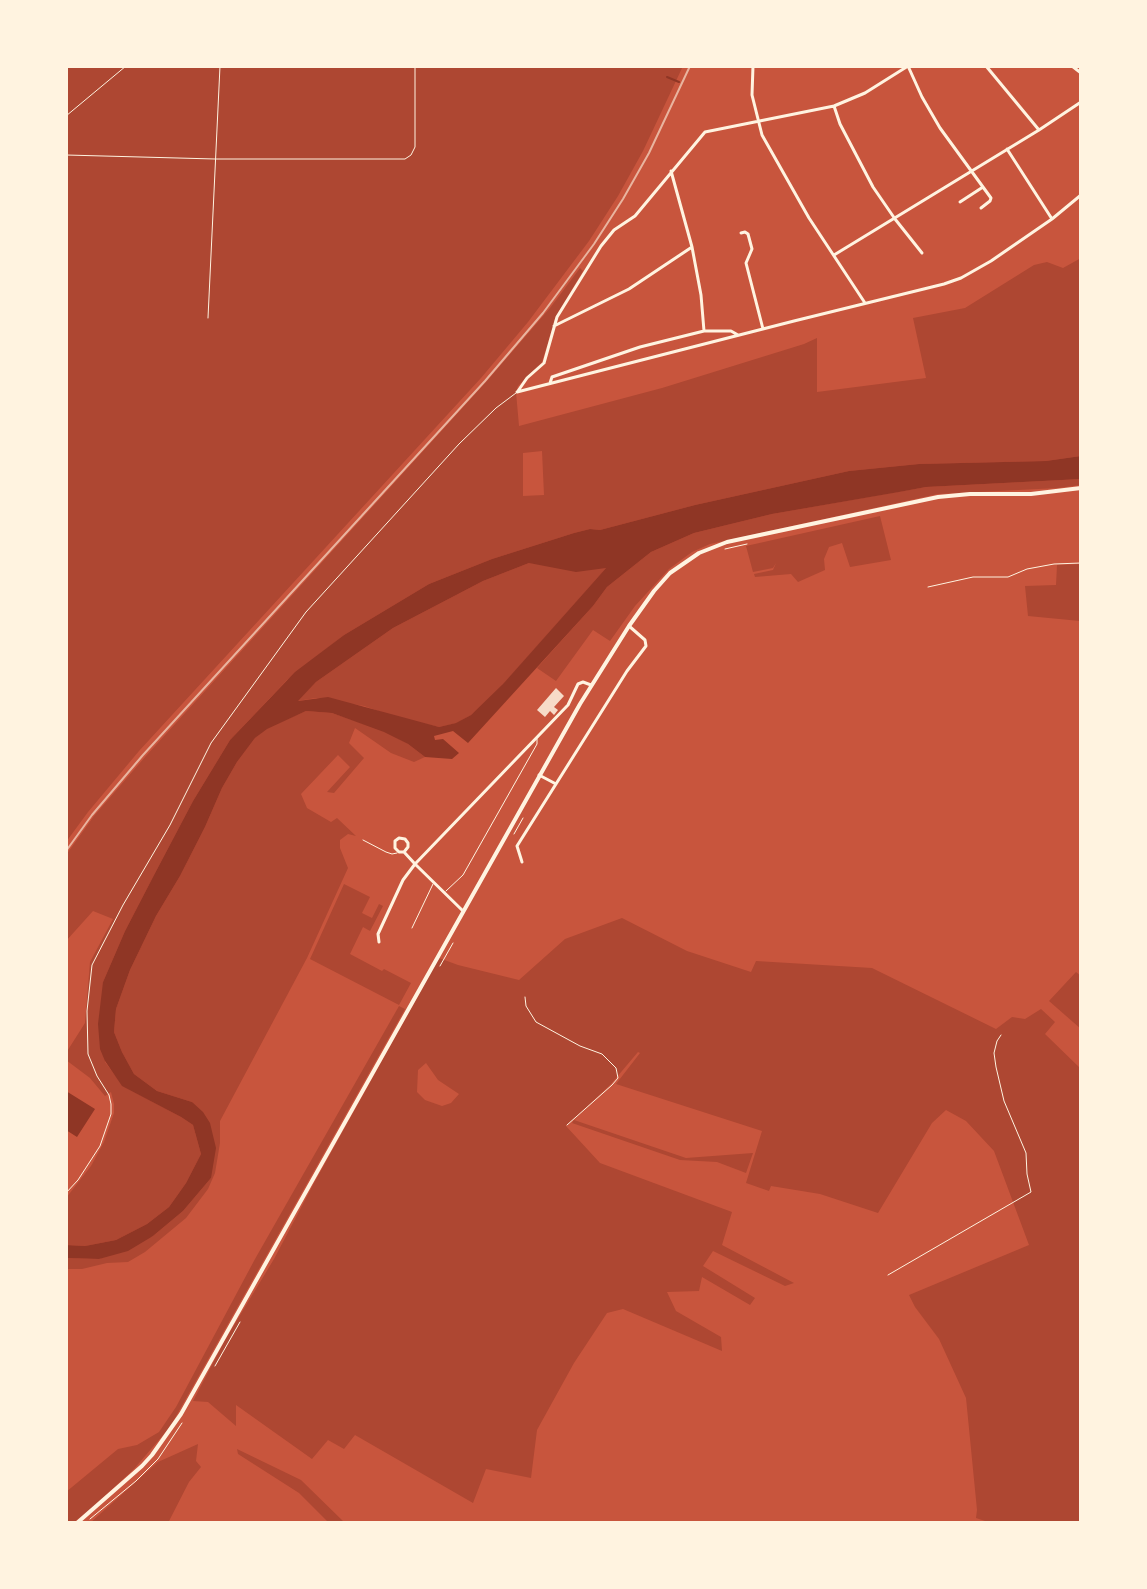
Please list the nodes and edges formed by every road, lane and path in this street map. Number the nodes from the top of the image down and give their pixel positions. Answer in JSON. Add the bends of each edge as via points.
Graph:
{"nodes":[{"id":1,"x":126,"y":66,"type":"edge"},
{"id":2,"x":220,"y":66,"type":"edge"},
{"id":3,"x":415,"y":66,"type":"edge"},
{"id":4,"x":753,"y":66,"type":"edge"},
{"id":5,"x":908,"y":66,"type":"edge"},
{"id":6,"x":986,"y":66,"type":"edge"},
{"id":7,"x":1072,"y":66,"type":"edge"},
{"id":8,"x":1081,"y":73,"type":"edge"},
{"id":9,"x":1081,"y":102,"type":"edge"},
{"id":10,"x":834,"y":106,"type":"junction"},
{"id":11,"x":66,"y":116,"type":"edge"},
{"id":12,"x":757,"y":121,"type":"junction"},
{"id":13,"x":1039,"y":130,"type":"junction"},
{"id":14,"x":1007,"y":149,"type":"junction"},
{"id":15,"x":66,"y":155,"type":"edge"},
{"id":16,"x":215,"y":159,"type":"junction"},
{"id":17,"x":671,"y":171,"type":"junction"},
{"id":18,"x":970,"y":171,"type":"junction"},
{"id":19,"x":983,"y":187,"type":"junction"},
{"id":20,"x":1081,"y":195,"type":"edge"},
{"id":21,"x":960,"y":202,"type":"dead end"},
{"id":22,"x":981,"y":208,"type":"dead end"},
{"id":23,"x":895,"y":219,"type":"junction"},
{"id":24,"x":1052,"y":219,"type":"junction"},
{"id":25,"x":741,"y":233,"type":"dead end"},
{"id":26,"x":692,"y":247,"type":"junction"},
{"id":27,"x":922,"y":253,"type":"dead end"},
{"id":28,"x":834,"y":255,"type":"junction"},
{"id":29,"x":865,"y":303,"type":"junction"},
{"id":30,"x":208,"y":318,"type":"dead end"},
{"id":31,"x":554,"y":326,"type":"junction"},
{"id":32,"x":763,"y":329,"type":"junction"},
{"id":33,"x":704,"y":331,"type":"junction"},
{"id":34,"x":738,"y":335,"type":"junction"},
{"id":35,"x":549,"y":384,"type":"junction"},
{"id":36,"x":517,"y":392,"type":"junction"},
{"id":37,"x":1081,"y":488,"type":"edge"},
{"id":38,"x":750,"y":543,"type":"dead end"},
{"id":39,"x":721,"y":550,"type":"dead end"},
{"id":40,"x":1081,"y":563,"type":"edge"},
{"id":41,"x":928,"y":587,"type":"dead end"},
{"id":42,"x":1081,"y":601,"type":"edge"},
{"id":43,"x":1080,"y":623,"type":"edge"},
{"id":44,"x":629,"y":626,"type":"junction"},
{"id":45,"x":591,"y":685,"type":"junction"},
{"id":46,"x":537,"y":736,"type":"junction"},
{"id":47,"x":539,"y":775,"type":"junction"},
{"id":48,"x":556,"y":784,"type":"junction"},
{"id":49,"x":363,"y":840,"type":"dead end"},
{"id":50,"x":402,"y":852,"type":"joint"},
{"id":51,"x":522,"y":862,"type":"dead end"},
{"id":52,"x":415,"y":864,"type":"junction"},
{"id":53,"x":434,"y":882,"type":"junction"},
{"id":54,"x":444,"y":893,"type":"junction"},
{"id":55,"x":463,"y":911,"type":"junction"},
{"id":56,"x":412,"y":928,"type":"dead end"},
{"id":57,"x":379,"y":942,"type":"dead end"},
{"id":58,"x":525,"y":997,"type":"dead end"},
{"id":59,"x":1001,"y":1035,"type":"dead end"},
{"id":60,"x":567,"y":1125,"type":"dead end"},
{"id":61,"x":66,"y":1193,"type":"edge"},
{"id":62,"x":888,"y":1275,"type":"dead end"},
{"id":63,"x":77,"y":1523,"type":"edge"}],
"edges":[{"from":1,"to":11,"type":"path"},
{"from":2,"to":16,"type":"path"},
{"from":3,"to":16,"type":"path","via":[[415,147],[405,159]]},
{"from":4,"to":12,"type":"street"},
{"from":5,"to":10,"type":"street"},
{"from":5,"to":18,"type":"street","via":[[926,105]]},
{"from":6,"to":13,"type":"street"},
{"from":7,"to":8,"type":"street"},
{"from":9,"to":13,"type":"street"},
{"from":10,"to":12,"type":"street"},
{"from":10,"to":23,"type":"street","via":[[873,187]]},
{"from":12,"to":17,"type":"street","via":[[705,132]]},
{"from":12,"to":28,"type":"street"},
{"from":13,"to":14,"type":"street"},
{"from":14,"to":18,"type":"street"},
{"from":14,"to":24,"type":"street"},
{"from":15,"to":16,"type":"path"},
{"from":16,"to":30,"type":"path"},
{"from":17,"to":26,"type":"street"},
{"from":17,"to":31,"type":"street","via":[[635,216],[614,230]]},
{"from":18,"to":19,"type":"street"},
{"from":18,"to":23,"type":"street"},
{"from":19,"to":21,"type":"street"},
{"from":19,"to":22,"type":"street","via":[[991,198]]},
{"from":20,"to":24,"type":"street"},
{"from":23,"to":27,"type":"street"},
{"from":23,"to":28,"type":"street"},
{"from":24,"to":29,"type":"street","via":[[961,278]]},
{"from":25,"to":32,"type":"street","via":[[748,234],[752,249],[746,263]]},
{"from":26,"to":31,"type":"street","via":[[629,289]]},
{"from":26,"to":33,"type":"street"},
{"from":28,"to":29,"type":"street"},
{"from":29,"to":32,"type":"street"},
{"from":31,"to":36,"type":"street","via":[[544,363]]},
{"from":32,"to":34,"type":"street"},
{"from":33,"to":34,"type":"street"},
{"from":33,"to":35,"type":"street","via":[[552,377]]},
{"from":34,"to":35,"type":"street"},
{"from":35,"to":36,"type":"street"},
{"from":36,"to":61,"type":"lane","via":[[459,444],[306,612],[211,743],[92,965],[88,1054],[109,1095],[111,1114],[100,1146]]},
{"from":37,"to":44,"type":"main road","via":[[938,497],[727,542],[705,549],[670,573]]},
{"from":38,"to":39,"type":"path"},
{"from":40,"to":41,"type":"path"},
{"from":42,"to":43,"type":"path"},
{"from":44,"to":45,"type":"main road"},
{"from":44,"to":48,"type":"street","via":[[646,646]]},
{"from":45,"to":46,"type":"street","via":[[578,684],[568,705]]},
{"from":45,"to":47,"type":"main road"},
{"from":46,"to":52,"type":"street"},
{"from":46,"to":54,"type":"lane","via":[[463,875]]},
{"from":47,"to":48,"type":"street"},
{"from":47,"to":55,"type":"main road"},
{"from":48,"to":51,"type":"street","via":[[517,846]]},
{"from":49,"to":50,"type":"lane","via":[[392,854]]},
{"from":50,"to":52,"type":"street"},
{"from":52,"to":53,"type":"street"},
{"from":52,"to":57,"type":"street","via":[[378,934]]},
{"from":53,"to":54,"type":"street"},
{"from":53,"to":56,"type":"lane"},
{"from":54,"to":55,"type":"street"},
{"from":55,"to":63,"type":"main road","via":[[181,1414],[142,1466]]},
{"from":58,"to":60,"type":"path","via":[[536,1022],[602,1054],[616,1068],[618,1078],[612,1085]]},
{"from":59,"to":62,"type":"path","via":[[994,1053],[996,1067],[1026,1153],[1031,1192]]}]}
